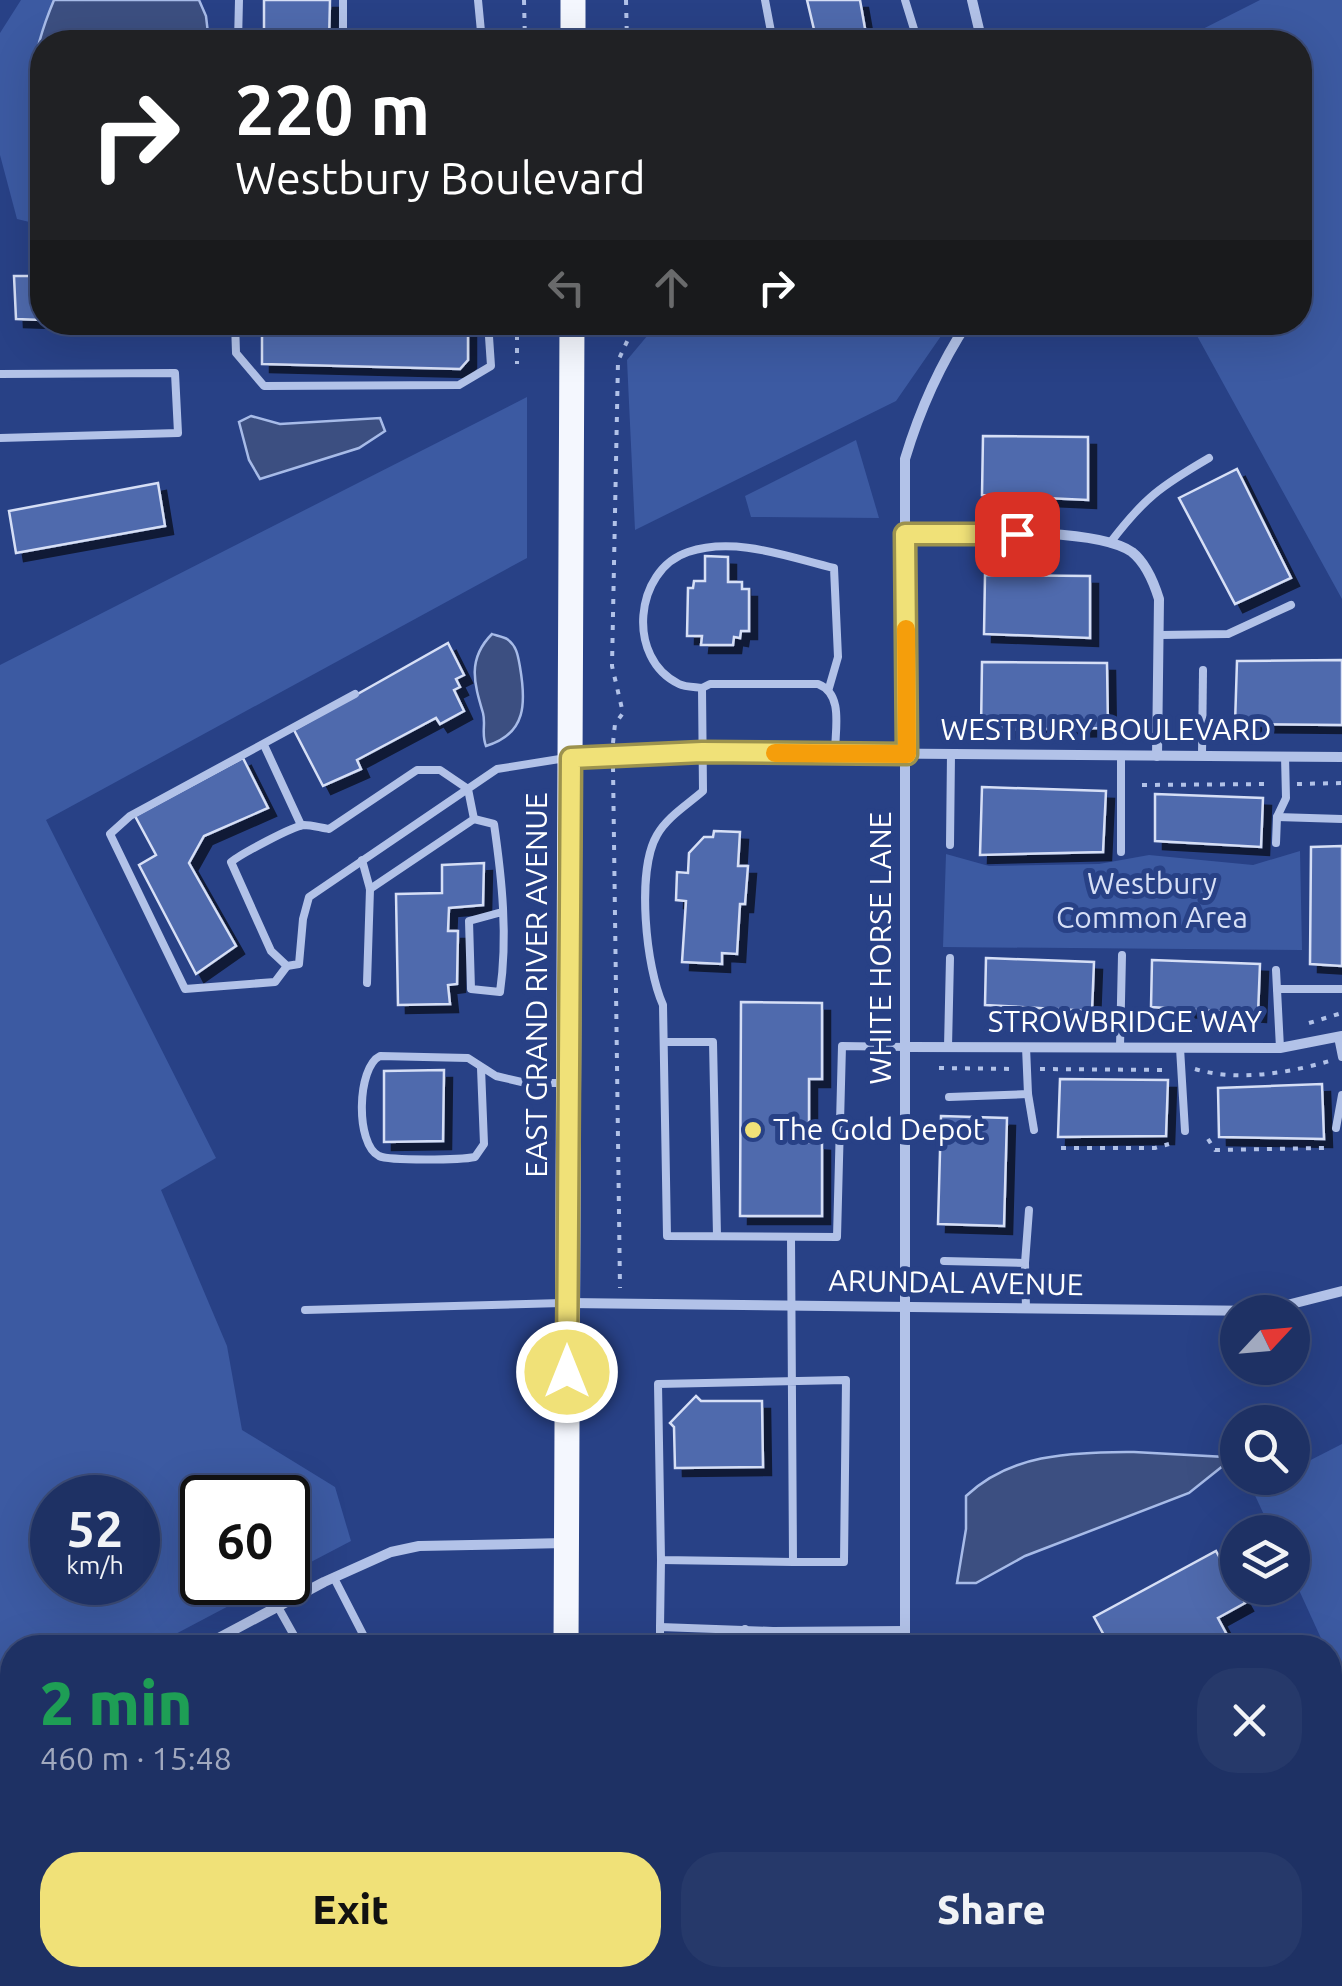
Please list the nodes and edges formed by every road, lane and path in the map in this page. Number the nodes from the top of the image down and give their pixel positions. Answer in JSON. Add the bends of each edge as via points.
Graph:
{"nodes":[{"id":1,"x":239,"y":0,"type":"edge"},
{"id":2,"x":343,"y":0,"type":"edge"},
{"id":3,"x":478,"y":0,"type":"edge"},
{"id":4,"x":524,"y":0,"type":"edge"},
{"id":5,"x":574,"y":0,"type":"edge"},
{"id":6,"x":626,"y":0,"type":"edge"},
{"id":7,"x":764,"y":0,"type":"edge"},
{"id":8,"x":905,"y":0,"type":"edge"},
{"id":9,"x":972,"y":0,"type":"edge"},
{"id":10,"x":238,"y":30,"type":"edge"},
{"id":11,"x":343,"y":30,"type":"edge"},
{"id":12,"x":481,"y":30,"type":"edge"},
{"id":13,"x":525,"y":30,"type":"edge"},
{"id":14,"x":573,"y":30,"type":"edge"},
{"id":15,"x":626,"y":30,"type":"edge"},
{"id":16,"x":770,"y":30,"type":"edge"},
{"id":17,"x":914,"y":30,"type":"edge"},
{"id":18,"x":979,"y":30,"type":"edge"},
{"id":19,"x":236,"y":335,"type":"edge"},
{"id":20,"x":489,"y":335,"type":"edge"},
{"id":21,"x":517,"y":335,"type":"edge"},
{"id":22,"x":572,"y":335,"type":"edge"},
{"id":23,"x":630,"y":335,"type":"edge"},
{"id":24,"x":960,"y":335,"type":"edge"},
{"id":25,"x":518,"y":364,"type":"dead end"},
{"id":26,"x":0,"y":374,"type":"edge"},
{"id":27,"x":0,"y":438,"type":"edge"},
{"id":28,"x":1209,"y":458,"type":"dead end"},
{"id":29,"x":905,"y":534,"type":"junction"},
{"id":30,"x":1110,"y":543,"type":"junction"},
{"id":31,"x":1291,"y":605,"type":"dead end"},
{"id":32,"x":1160,"y":635,"type":"junction"},
{"id":33,"x":1203,"y":670,"type":"dead end"},
{"id":34,"x":829,"y":688,"type":"junction"},
{"id":35,"x":701,"y":692,"type":"junction"},
{"id":36,"x":355,"y":694,"type":"dead end"},
{"id":37,"x":613,"y":735,"type":"dead end"},
{"id":38,"x":264,"y":745,"type":"junction"},
{"id":39,"x":702,"y":752,"type":"junction"},
{"id":40,"x":836,"y":753,"type":"junction"},
{"id":41,"x":907,"y":754,"type":"junction"},
{"id":42,"x":951,"y":754,"type":"junction"},
{"id":43,"x":1121,"y":756,"type":"junction"},
{"id":44,"x":1157,"y":756,"type":"junction"},
{"id":45,"x":1202,"y":756,"type":"junction"},
{"id":46,"x":1285,"y":756,"type":"junction"},
{"id":47,"x":1342,"y":757,"type":"edge"},
{"id":48,"x":571,"y":758,"type":"junction"},
{"id":49,"x":614,"y":778,"type":"dead end"},
{"id":50,"x":1342,"y":783,"type":"edge"},
{"id":51,"x":1286,"y":784,"type":"junction"},
{"id":52,"x":1142,"y":785,"type":"dead end"},
{"id":53,"x":468,"y":789,"type":"junction"},
{"id":54,"x":1277,"y":816,"type":"junction"},
{"id":55,"x":474,"y":819,"type":"junction"},
{"id":56,"x":1342,"y":819,"type":"edge"},
{"id":57,"x":302,"y":825,"type":"junction"},
{"id":58,"x":1276,"y":843,"type":"dead end"},
{"id":59,"x":950,"y":845,"type":"dead end"},
{"id":60,"x":1121,"y":852,"type":"dead end"},
{"id":61,"x":362,"y":860,"type":"junction"},
{"id":62,"x":370,"y":889,"type":"junction"},
{"id":63,"x":502,"y":912,"type":"junction"},
{"id":64,"x":1122,"y":955,"type":"dead end"},
{"id":65,"x":950,"y":958,"type":"dead end"},
{"id":66,"x":287,"y":966,"type":"junction"},
{"id":67,"x":1276,"y":970,"type":"dead end"},
{"id":68,"x":367,"y":983,"type":"dead end"},
{"id":69,"x":1277,"y":989,"type":"junction"},
{"id":70,"x":1342,"y":989,"type":"edge"},
{"id":71,"x":1342,"y":1013,"type":"edge"},
{"id":72,"x":1310,"y":1024,"type":"dead end"},
{"id":73,"x":1340,"y":1037,"type":"edge"},
{"id":74,"x":664,"y":1042,"type":"junction"},
{"id":75,"x":906,"y":1047,"type":"junction"},
{"id":76,"x":948,"y":1047,"type":"junction"},
{"id":77,"x":1026,"y":1047,"type":"junction"},
{"id":78,"x":1120,"y":1048,"type":"junction"},
{"id":79,"x":1180,"y":1048,"type":"junction"},
{"id":80,"x":1280,"y":1048,"type":"junction"},
{"id":81,"x":1342,"y":1057,"type":"edge"},
{"id":82,"x":482,"y":1068,"type":"junction"},
{"id":83,"x":938,"y":1068,"type":"dead end"},
{"id":84,"x":1027,"y":1069,"type":"junction"},
{"id":85,"x":1181,"y":1070,"type":"junction"},
{"id":86,"x":570,"y":1083,"type":"junction"},
{"id":87,"x":1028,"y":1094,"type":"junction"},
{"id":88,"x":1342,"y":1095,"type":"edge"},
{"id":89,"x":949,"y":1097,"type":"dead end"},
{"id":90,"x":1336,"y":1128,"type":"dead end"},
{"id":91,"x":1034,"y":1130,"type":"dead end"},
{"id":92,"x":1185,"y":1130,"type":"dead end"},
{"id":93,"x":1208,"y":1139,"type":"dead end"},
{"id":94,"x":1169,"y":1144,"type":"dead end"},
{"id":95,"x":1061,"y":1148,"type":"dead end"},
{"id":96,"x":1325,"y":1148,"type":"dead end"},
{"id":97,"x":1029,"y":1210,"type":"dead end"},
{"id":98,"x":717,"y":1236,"type":"junction"},
{"id":99,"x":790,"y":1237,"type":"junction"},
{"id":100,"x":944,"y":1262,"type":"dead end"},
{"id":101,"x":1025,"y":1263,"type":"junction"},
{"id":102,"x":1342,"y":1292,"type":"edge"},
{"id":103,"x":567,"y":1303,"type":"junction"},
{"id":104,"x":621,"y":1304,"type":"junction"},
{"id":105,"x":791,"y":1306,"type":"junction"},
{"id":106,"x":906,"y":1307,"type":"junction"},
{"id":107,"x":1026,"y":1308,"type":"junction"},
{"id":108,"x":304,"y":1310,"type":"dead end"},
{"id":109,"x":792,"y":1380,"type":"junction"},
{"id":110,"x":566,"y":1543,"type":"junction"},
{"id":111,"x":661,"y":1560,"type":"junction"},
{"id":112,"x":793,"y":1562,"type":"junction"},
{"id":113,"x":334,"y":1578,"type":"junction"},
{"id":114,"x":278,"y":1606,"type":"junction"},
{"id":115,"x":660,"y":1627,"type":"junction"},
{"id":116,"x":745,"y":1629,"type":"junction"},
{"id":117,"x":773,"y":1630,"type":"junction"},
{"id":118,"x":904,"y":1630,"type":"junction"},
{"id":119,"x":224,"y":1635,"type":"edge"},
{"id":120,"x":295,"y":1635,"type":"edge"},
{"id":121,"x":363,"y":1635,"type":"edge"},
{"id":122,"x":566,"y":1635,"type":"edge"},
{"id":123,"x":660,"y":1635,"type":"edge"},
{"id":124,"x":745,"y":1635,"type":"edge"},
{"id":125,"x":773,"y":1635,"type":"edge"},
{"id":126,"x":904,"y":1635,"type":"edge"}],
"edges":[{"from":1,"to":10,"type":"lane"},
{"from":2,"to":11,"type":"lane"},
{"from":3,"to":12,"type":"lane"},
{"from":4,"to":13,"type":"path"},
{"from":5,"to":14,"type":"main road"},
{"from":6,"to":15,"type":"path"},
{"from":7,"to":16,"type":"lane"},
{"from":8,"to":17,"type":"lane"},
{"from":9,"to":18,"type":"street"},
{"from":19,"to":20,"type":"lane","via":[[236,353],[264,386],[460,385],[490,366]]},
{"from":21,"to":25,"type":"path"},
{"from":22,"to":48,"type":"main road","name":"EAST GRAND RIVER AVENUE"},
{"from":23,"to":37,"type":"path","via":[[618,361],[612,666],[623,713]]},
{"from":24,"to":29,"type":"street","name":"WHITE HORSE LANE","via":[[936,374],[905,459]]},
{"from":26,"to":27,"type":"lane","via":[[175,373],[178,432]]},
{"from":28,"to":30,"type":"lane","via":[[1158,488]]},
{"from":29,"to":30,"type":"street"},
{"from":29,"to":41,"type":"street","name":"WHITE HORSE LANE"},
{"from":30,"to":32,"type":"street","via":[[1132,553],[1152,577]]},
{"from":31,"to":32,"type":"lane","via":[[1228,634]]},
{"from":32,"to":44,"type":"street"},
{"from":33,"to":45,"type":"lane"},
{"from":34,"to":35,"type":"lane","via":[[710,684]]},
{"from":34,"to":35,"type":"lane","via":[[838,657],[834,568],[716,546],[684,553],[658,571],[643,608],[644,642],[657,666]]},
{"from":34,"to":40,"type":"lane","via":[[835,697]]},
{"from":35,"to":39,"type":"lane"},
{"from":36,"to":38,"type":"lane"},
{"from":38,"to":57,"type":"lane"},
{"from":38,"to":66,"type":"lane","via":[[130,816],[110,834],[186,989],[276,982]]},
{"from":39,"to":40,"type":"street","name":"WESTBURY BOULEVARD"},
{"from":39,"to":48,"type":"street","name":"WESTBURY BOULEVARD"},
{"from":39,"to":74,"type":"lane","via":[[703,791],[666,821],[647,858],[647,954],[663,1005]]},
{"from":40,"to":41,"type":"street","name":"WESTBURY BOULEVARD"},
{"from":41,"to":42,"type":"street","name":"WESTBURY BOULEVARD"},
{"from":41,"to":75,"type":"street","name":"WHITE HORSE LANE"},
{"from":42,"to":43,"type":"street","name":"WESTBURY BOULEVARD"},
{"from":42,"to":59,"type":"lane"},
{"from":43,"to":44,"type":"street","name":"WESTBURY BOULEVARD"},
{"from":43,"to":60,"type":"lane"},
{"from":44,"to":45,"type":"street","name":"WESTBURY BOULEVARD"},
{"from":45,"to":46,"type":"street","name":"WESTBURY BOULEVARD"},
{"from":46,"to":47,"type":"street","name":"WESTBURY BOULEVARD"},
{"from":46,"to":51,"type":"lane"},
{"from":48,"to":53,"type":"lane","via":[[498,769]]},
{"from":48,"to":86,"type":"main road","name":"EAST GRAND RIVER AVENUE"},
{"from":49,"to":104,"type":"path"},
{"from":50,"to":51,"type":"path"},
{"from":51,"to":52,"type":"path"},
{"from":51,"to":54,"type":"lane"},
{"from":53,"to":55,"type":"lane"},
{"from":53,"to":57,"type":"lane","via":[[440,770],[417,770],[329,829]]},
{"from":53,"to":61,"type":"lane"},
{"from":54,"to":56,"type":"lane"},
{"from":54,"to":58,"type":"lane"},
{"from":55,"to":62,"type":"lane"},
{"from":55,"to":63,"type":"lane","via":[[494,824]]},
{"from":57,"to":66,"type":"lane","via":[[231,862],[271,951]]},
{"from":61,"to":62,"type":"lane"},
{"from":61,"to":66,"type":"lane","via":[[309,897],[299,964]]},
{"from":62,"to":68,"type":"lane"},
{"from":63,"to":63,"type":"lane","via":[[500,992],[471,990],[469,921]]},
{"from":64,"to":78,"type":"lane"},
{"from":65,"to":76,"type":"lane"},
{"from":67,"to":69,"type":"lane"},
{"from":69,"to":70,"type":"lane"},
{"from":69,"to":80,"type":"lane"},
{"from":71,"to":72,"type":"path"},
{"from":73,"to":80,"type":"street","name":"STROWBRIDGE WAY"},
{"from":73,"to":81,"type":"lane"},
{"from":74,"to":98,"type":"lane","via":[[713,1042]]},
{"from":74,"to":98,"type":"lane","via":[[666,1236]]},
{"from":75,"to":76,"type":"street","name":"STROWBRIDGE WAY"},
{"from":75,"to":99,"type":"lane","via":[[842,1046],[837,1237]]},
{"from":75,"to":106,"type":"street","name":"WHITE HORSE LANE"},
{"from":76,"to":77,"type":"street","name":"STROWBRIDGE WAY"},
{"from":77,"to":78,"type":"street","name":"STROWBRIDGE WAY"},
{"from":77,"to":84,"type":"lane"},
{"from":78,"to":79,"type":"street","name":"STROWBRIDGE WAY"},
{"from":79,"to":80,"type":"street","name":"STROWBRIDGE WAY"},
{"from":79,"to":85,"type":"lane"},
{"from":81,"to":85,"type":"path","via":[[1273,1073]]},
{"from":82,"to":82,"type":"lane","via":[[458,1057],[372,1060],[365,1075],[370,1148],[384,1158],[475,1157],[484,1144]]},
{"from":82,"to":86,"type":"lane","via":[[526,1083]]},
{"from":83,"to":84,"type":"path"},
{"from":84,"to":85,"type":"path"},
{"from":84,"to":87,"type":"lane"},
{"from":85,"to":92,"type":"lane"},
{"from":86,"to":103,"type":"main road","name":"EAST GRAND RIVER AVENUE"},
{"from":87,"to":89,"type":"lane"},
{"from":87,"to":91,"type":"lane"},
{"from":88,"to":90,"type":"lane"},
{"from":93,"to":96,"type":"path","via":[[1215,1150]]},
{"from":94,"to":95,"type":"path"},
{"from":97,"to":101,"type":"lane"},
{"from":98,"to":99,"type":"lane"},
{"from":99,"to":105,"type":"lane"},
{"from":100,"to":101,"type":"lane"},
{"from":101,"to":107,"type":"lane"},
{"from":102,"to":107,"type":"street","name":"ARUNDAL AVENUE","via":[[1264,1311]]},
{"from":103,"to":104,"type":"street","name":"ARUNDAL AVENUE"},
{"from":103,"to":108,"type":"lane"},
{"from":103,"to":110,"type":"main road","name":"EAST GRAND RIVER AVENUE"},
{"from":104,"to":105,"type":"street","name":"ARUNDAL AVENUE"},
{"from":105,"to":106,"type":"street","name":"ARUNDAL AVENUE"},
{"from":105,"to":109,"type":"lane"},
{"from":106,"to":107,"type":"street","name":"ARUNDAL AVENUE"},
{"from":106,"to":118,"type":"street","name":"WHITE HORSE LANE"},
{"from":109,"to":111,"type":"lane","via":[[658,1384]]},
{"from":109,"to":112,"type":"lane"},
{"from":109,"to":112,"type":"lane","via":[[846,1380],[844,1562]]},
{"from":110,"to":113,"type":"street","via":[[418,1546]]},
{"from":110,"to":122,"type":"main road","name":"EAST GRAND RIVER AVENUE"},
{"from":111,"to":112,"type":"lane"},
{"from":111,"to":115,"type":"lane"},
{"from":113,"to":114,"type":"street"},
{"from":113,"to":121,"type":"lane"},
{"from":114,"to":119,"type":"street"},
{"from":114,"to":120,"type":"lane"},
{"from":115,"to":116,"type":"lane"},
{"from":115,"to":123,"type":"lane"},
{"from":116,"to":117,"type":"lane"},
{"from":116,"to":124,"type":"lane"},
{"from":117,"to":118,"type":"lane"},
{"from":117,"to":125,"type":"lane"},
{"from":118,"to":126,"type":"street","name":"WHITE HORSE LANE"}]}
